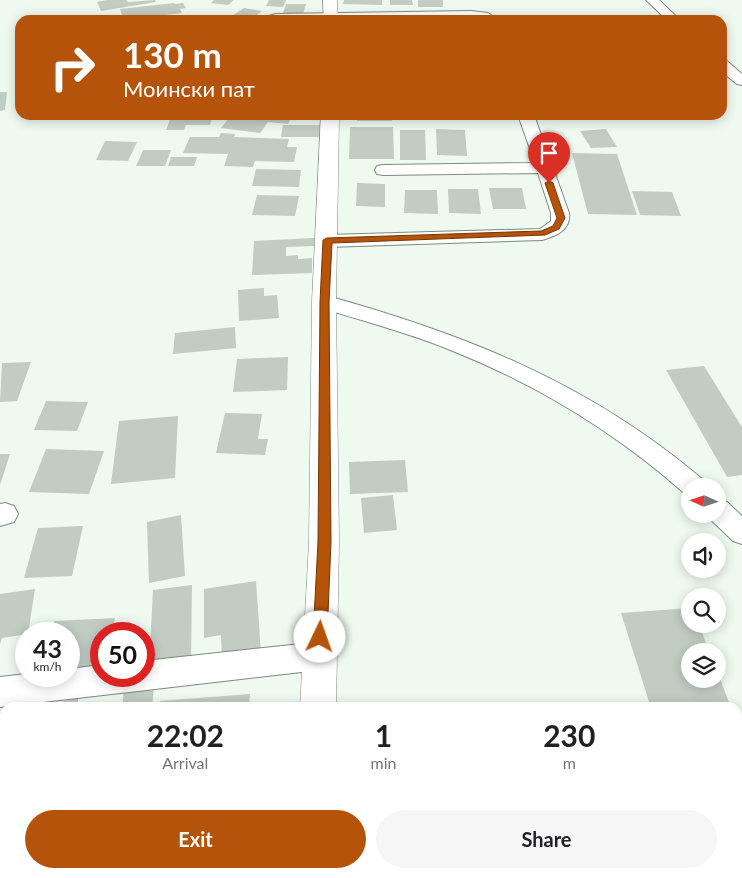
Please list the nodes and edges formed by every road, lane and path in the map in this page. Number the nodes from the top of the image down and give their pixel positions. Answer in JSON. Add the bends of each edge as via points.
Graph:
{"nodes":[{"id":1,"x":330,"y":0,"type":"edge"},
{"id":2,"x":652,"y":0,"type":"edge"},
{"id":3,"x":331,"y":15,"type":"edge"},
{"id":4,"x":668,"y":15,"type":"edge"},
{"id":5,"x":727,"y":68,"type":"edge"},
{"id":6,"x":742,"y":81,"type":"edge"},
{"id":7,"x":330,"y":120,"type":"edge"},
{"id":8,"x":528,"y":120,"type":"edge"},
{"id":9,"x":543,"y":168,"type":"junction"},
{"id":10,"x":383,"y":170,"type":"dead end"},
{"id":11,"x":327,"y":240,"type":"junction"},
{"id":12,"x":324,"y":302,"type":"junction"},
{"id":13,"x":685,"y":478,"type":"edge"},
{"id":14,"x":726,"y":518,"type":"edge"},
{"id":15,"x":742,"y":533,"type":"edge"},
{"id":16,"x":319,"y":656,"type":"junction"},
{"id":17,"x":155,"y":675,"type":"edge"},
{"id":18,"x":90,"y":682,"type":"edge"},
{"id":19,"x":0,"y":692,"type":"edge"},
{"id":20,"x":318,"y":702,"type":"edge"}],
"edges":[{"from":1,"to":3,"type":"main road"},
{"from":2,"to":4,"type":"street"},
{"from":5,"to":6,"type":"street"},
{"from":7,"to":11,"type":"main road"},
{"from":8,"to":9,"type":"street"},
{"from":9,"to":10,"type":"street"},
{"from":9,"to":11,"type":"street","via":[[561,218],[556,227],[542,234]]},
{"from":11,"to":12,"type":"main road"},
{"from":12,"to":13,"type":"street","via":[[443,340],[513,370],[622,430]]},
{"from":12,"to":16,"type":"main road","via":[[324,542]]},
{"from":14,"to":15,"type":"street"},
{"from":16,"to":17,"type":"street"},
{"from":16,"to":20,"type":"main road"},
{"from":18,"to":19,"type":"street"}]}
